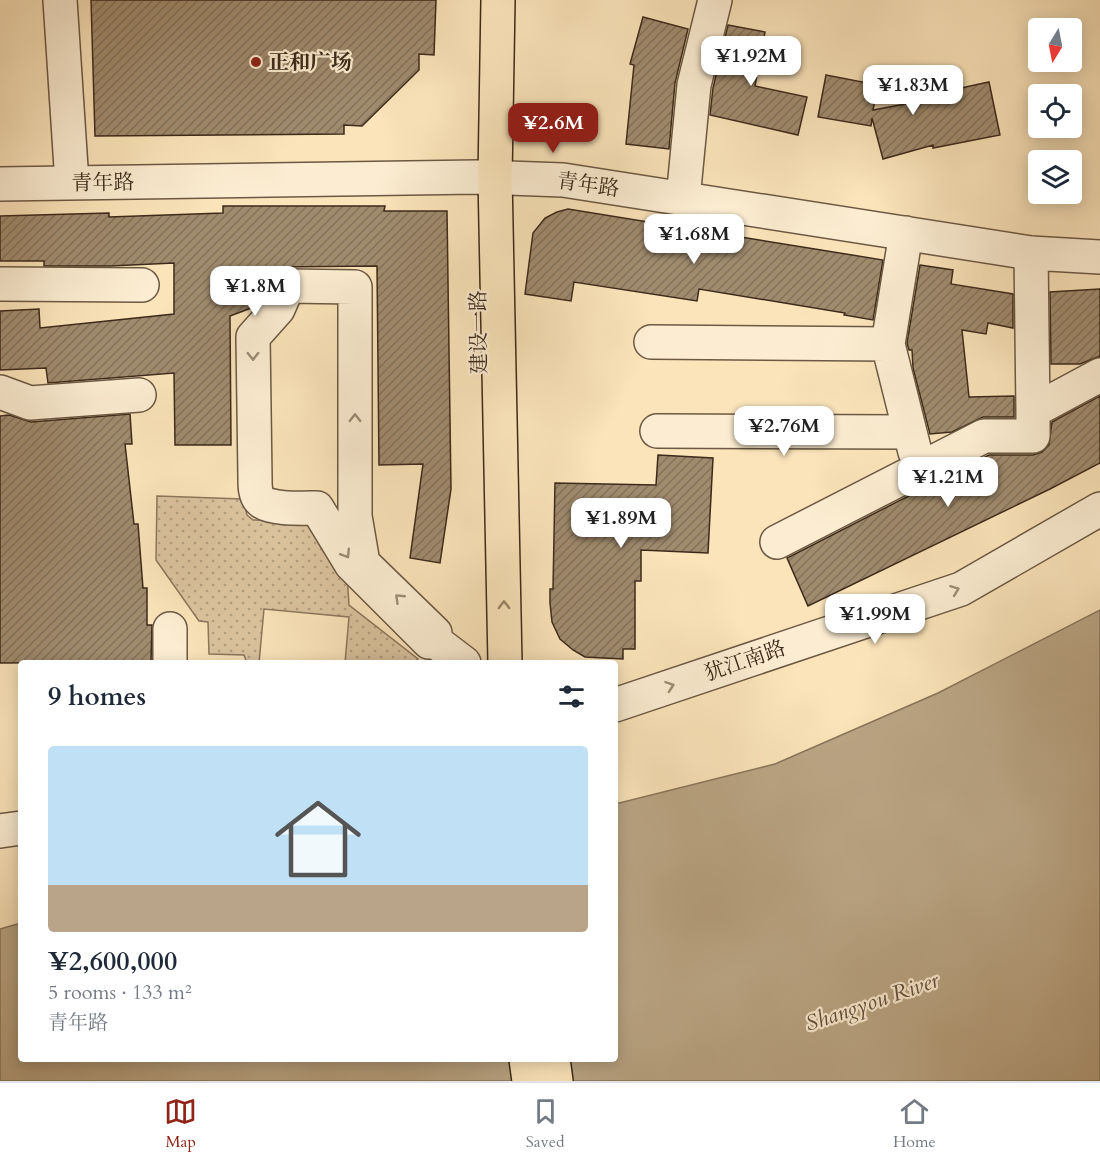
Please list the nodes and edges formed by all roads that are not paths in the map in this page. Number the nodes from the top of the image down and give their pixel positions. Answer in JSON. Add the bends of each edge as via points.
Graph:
{"nodes":[{"id":1,"x":476,"y":0,"type":"edge"},
{"id":2,"x":498,"y":0,"type":"edge"},
{"id":3,"x":716,"y":0,"type":"edge"},
{"id":4,"x":59,"y":3,"type":"edge"},
{"id":5,"x":486,"y":177,"type":"junction"},
{"id":6,"x":72,"y":183,"type":"junction"},
{"id":7,"x":0,"y":184,"type":"edge"},
{"id":8,"x":683,"y":198,"type":"junction"},
{"id":9,"x":906,"y":233,"type":"junction"},
{"id":10,"x":1031,"y":253,"type":"junction"},
{"id":11,"x":1100,"y":257,"type":"edge"},
{"id":12,"x":0,"y":284,"type":"edge"},
{"id":13,"x":142,"y":285,"type":"dead end"},
{"id":14,"x":651,"y":342,"type":"dead end"},
{"id":15,"x":888,"y":344,"type":"junction"},
{"id":16,"x":1100,"y":375,"type":"edge"},
{"id":17,"x":0,"y":392,"type":"edge"},
{"id":18,"x":139,"y":394,"type":"dead end"},
{"id":19,"x":1033,"y":411,"type":"junction"},
{"id":20,"x":657,"y":431,"type":"dead end"},
{"id":21,"x":910,"y":432,"type":"junction"},
{"id":22,"x":920,"y":469,"type":"junction"},
{"id":23,"x":354,"y":490,"type":"junction"},
{"id":24,"x":317,"y":508,"type":"junction"},
{"id":25,"x":1100,"y":508,"type":"edge"},
{"id":26,"x":777,"y":542,"type":"dead end"},
{"id":27,"x":170,"y":629,"type":"dead end"},
{"id":28,"x":435,"y":641,"type":"junction"},
{"id":29,"x":170,"y":660,"type":"edge"},
{"id":30,"x":460,"y":660,"type":"edge"},
{"id":31,"x":483,"y":660,"type":"edge"},
{"id":32,"x":506,"y":660,"type":"edge"},
{"id":33,"x":618,"y":704,"type":"edge"},
{"id":34,"x":18,"y":828,"type":"edge"},
{"id":35,"x":0,"y":831,"type":"edge"},
{"id":36,"x":526,"y":1062,"type":"edge"},
{"id":37,"x":553,"y":1062,"type":"edge"},
{"id":38,"x":529,"y":1081,"type":"edge"},
{"id":39,"x":556,"y":1081,"type":"edge"}],
"edges":[{"from":1,"to":5,"type":"main road","name":"建设一路"},
{"from":2,"to":5,"type":"main road"},
{"from":3,"to":8,"type":"street","via":[[694,85]]},
{"from":4,"to":6,"type":"street"},
{"from":5,"to":6,"type":"street","name":"青年路"},
{"from":5,"to":8,"type":"street","name":"青年路","via":[[563,180]]},
{"from":5,"to":31,"type":"main road","name":"建设一路"},
{"from":32,"to":5,"type":"main road","one_way":true},
{"from":6,"to":7,"type":"street","name":"青年路"},
{"from":8,"to":9,"type":"street","name":"青年路"},
{"from":9,"to":10,"type":"street","name":"青年路"},
{"from":9,"to":15,"type":"street"},
{"from":10,"to":11,"type":"street","name":"青年路"},
{"from":10,"to":19,"type":"street"},
{"from":12,"to":13,"type":"street"},
{"from":14,"to":15,"type":"street"},
{"from":15,"to":21,"type":"street"},
{"from":16,"to":19,"type":"street"},
{"from":17,"to":18,"type":"street","via":[[30,403]]},
{"from":19,"to":22,"type":"street","via":[[1033,436],[984,436]]},
{"from":20,"to":21,"type":"street"},
{"from":21,"to":22,"type":"street"},
{"from":22,"to":26,"type":"street"},
{"from":23,"to":24,"type":"street","via":[[339,507]]},
{"from":23,"to":24,"type":"street","one_way":true,"via":[[355,287],[288,286],[278,309],[253,337],[256,492],[266,504]]},
{"from":28,"to":23,"type":"street","one_way":true,"via":[[435,633],[363,563]]},
{"from":24,"to":28,"type":"street","one_way":true,"via":[[351,564],[429,642]]},
{"from":33,"to":25,"type":"street","name":"犹江南路","one_way":true,"via":[[961,589]]},
{"from":27,"to":29,"type":"street"},
{"from":28,"to":30,"type":"street"},
{"from":34,"to":35,"type":"street"},
{"from":36,"to":38,"type":"main road"},
{"from":37,"to":39,"type":"main road"}]}
